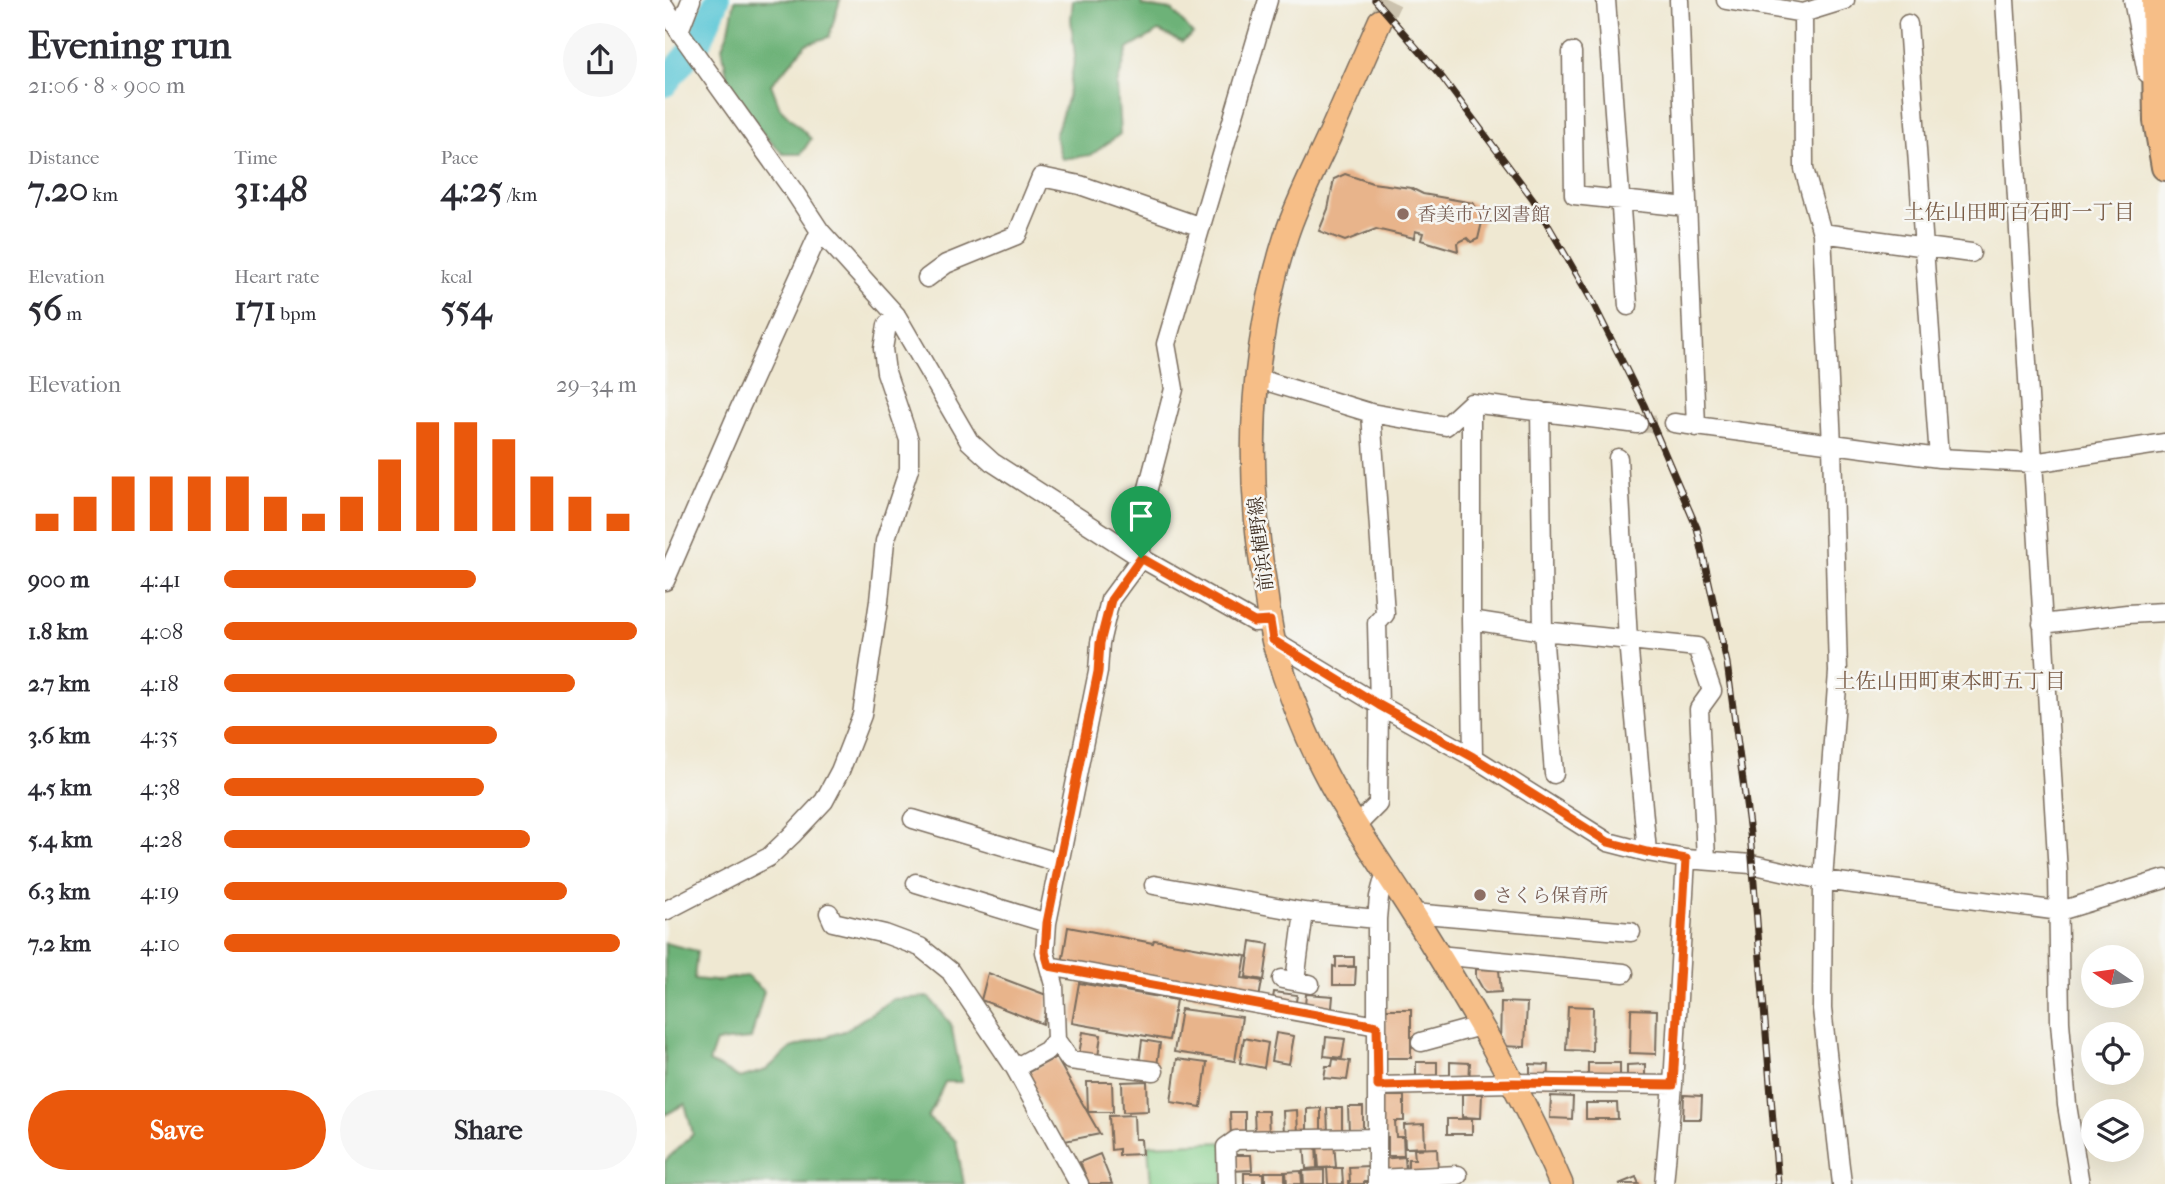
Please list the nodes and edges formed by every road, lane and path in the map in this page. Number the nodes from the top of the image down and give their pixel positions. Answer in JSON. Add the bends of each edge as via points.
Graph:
{"nodes":[{"id":1,"x":691,"y":0,"type":"edge"},
{"id":2,"x":1268,"y":0,"type":"edge"},
{"id":3,"x":1606,"y":0,"type":"edge"},
{"id":4,"x":1679,"y":0,"type":"edge"},
{"id":5,"x":1726,"y":0,"type":"edge"},
{"id":6,"x":1846,"y":0,"type":"edge"},
{"id":7,"x":2004,"y":0,"type":"edge"},
{"id":8,"x":2133,"y":0,"type":"edge"},
{"id":9,"x":2157,"y":0,"type":"edge"},
{"id":10,"x":665,"y":7,"type":"edge"},
{"id":11,"x":1803,"y":13,"type":"junction"},
{"id":12,"x":1380,"y":21,"type":"tunnel mouth"},
{"id":13,"x":1908,"y":24,"type":"dead end"},
{"id":14,"x":680,"y":31,"type":"junction"},
{"id":15,"x":1572,"y":52,"type":"dead end"},
{"id":16,"x":2157,"y":121,"type":"junction"},
{"id":17,"x":2165,"y":167,"type":"edge"},
{"id":18,"x":1621,"y":200,"type":"junction"},
{"id":19,"x":1687,"y":207,"type":"junction"},
{"id":20,"x":1201,"y":228,"type":"junction"},
{"id":21,"x":820,"y":231,"type":"junction"},
{"id":22,"x":1822,"y":233,"type":"junction"},
{"id":23,"x":1925,"y":247,"type":"junction"},
{"id":24,"x":1971,"y":253,"type":"dead end"},
{"id":25,"x":927,"y":278,"type":"dead end"},
{"id":26,"x":1628,"y":306,"type":"dead end"},
{"id":27,"x":896,"y":315,"type":"junction"},
{"id":28,"x":1256,"y":378,"type":"junction"},
{"id":29,"x":1471,"y":403,"type":"junction"},
{"id":30,"x":1540,"y":411,"type":"junction"},
{"id":31,"x":1371,"y":413,"type":"junction"},
{"id":32,"x":1638,"y":424,"type":"tunnel mouth"},
{"id":33,"x":1674,"y":424,"type":"tunnel mouth"},
{"id":34,"x":1696,"y":427,"type":"junction"},
{"id":35,"x":2165,"y":443,"type":"edge"},
{"id":36,"x":1832,"y":446,"type":"junction"},
{"id":37,"x":1618,"y":458,"type":"dead end"},
{"id":38,"x":1939,"y":458,"type":"junction"},
{"id":39,"x":2033,"y":463,"type":"junction"},
{"id":40,"x":1141,"y":558,"type":"junction"},
{"id":41,"x":665,"y":581,"type":"edge"},
{"id":42,"x":2165,"y":612,"type":"edge"},
{"id":43,"x":1471,"y":620,"type":"junction"},
{"id":44,"x":2042,"y":624,"type":"junction"},
{"id":45,"x":1272,"y":631,"type":"junction"},
{"id":46,"x":1543,"y":631,"type":"junction"},
{"id":47,"x":1628,"y":640,"type":"junction"},
{"id":48,"x":1379,"y":705,"type":"junction"},
{"id":49,"x":1473,"y":757,"type":"junction"},
{"id":50,"x":1554,"y":774,"type":"dead end"},
{"id":51,"x":913,"y":819,"type":"dead end"},
{"id":52,"x":1357,"y":825,"type":"junction"},
{"id":53,"x":1647,"y":852,"type":"junction"},
{"id":54,"x":1686,"y":859,"type":"junction"},
{"id":55,"x":1706,"y":860,"type":"junction"},
{"id":56,"x":1060,"y":863,"type":"junction"},
{"id":57,"x":1386,"y":871,"type":"junction"},
{"id":58,"x":2165,"y":879,"type":"edge"},
{"id":59,"x":1823,"y":880,"type":"junction"},
{"id":60,"x":916,"y":883,"type":"dead end"},
{"id":61,"x":1154,"y":885,"type":"dead end"},
{"id":62,"x":665,"y":911,"type":"edge"},
{"id":63,"x":2060,"y":911,"type":"junction"},
{"id":64,"x":1304,"y":912,"type":"junction"},
{"id":65,"x":829,"y":914,"type":"dead end"},
{"id":66,"x":1413,"y":914,"type":"junction"},
{"id":67,"x":1377,"y":919,"type":"junction"},
{"id":68,"x":1047,"y":923,"type":"junction"},
{"id":69,"x":1631,"y":932,"type":"dead end"},
{"id":70,"x":1438,"y":955,"type":"junction"},
{"id":71,"x":1049,"y":966,"type":"junction"},
{"id":72,"x":1624,"y":973,"type":"dead end"},
{"id":73,"x":1296,"y":981,"type":"dead end"},
{"id":74,"x":1377,"y":1026,"type":"junction"},
{"id":75,"x":1480,"y":1026,"type":"junction"},
{"id":76,"x":1056,"y":1040,"type":"junction"},
{"id":77,"x":1421,"y":1042,"type":"dead end"},
{"id":78,"x":1015,"y":1068,"type":"junction"},
{"id":79,"x":1154,"y":1071,"type":"dead end"},
{"id":80,"x":1513,"y":1083,"type":"junction"},
{"id":81,"x":1673,"y":1085,"type":"junction"},
{"id":82,"x":1378,"y":1086,"type":"junction"},
{"id":83,"x":1375,"y":1138,"type":"junction"},
{"id":84,"x":1458,"y":1175,"type":"dead end"},
{"id":85,"x":1377,"y":1182,"type":"edge"},
{"id":86,"x":1079,"y":1184,"type":"edge"},
{"id":87,"x":1227,"y":1184,"type":"edge"},
{"id":88,"x":1561,"y":1184,"type":"edge"},
{"id":89,"x":1664,"y":1184,"type":"edge"},
{"id":90,"x":1842,"y":1184,"type":"edge"},
{"id":91,"x":2081,"y":1184,"type":"edge"}],
"edges":[{"from":1,"to":14,"type":"street"},
{"from":2,"to":20,"type":"street"},
{"from":3,"to":18,"type":"street"},
{"from":4,"to":19,"type":"street"},
{"from":5,"to":11,"type":"street"},
{"from":6,"to":11,"type":"street"},
{"from":7,"to":39,"type":"street"},
{"from":8,"to":16,"type":"street"},
{"from":9,"to":16,"type":"highway"},
{"from":10,"to":14,"type":"street"},
{"from":11,"to":22,"type":"street","via":[[1804,169]]},
{"from":12,"to":28,"type":"main road","name":"前浜植野線","via":[[1287,234],[1264,324]]},
{"from":13,"to":23,"type":"street"},
{"from":14,"to":21,"type":"street"},
{"from":15,"to":18,"type":"street","via":[[1574,195]]},
{"from":16,"to":17,"type":"highway"},
{"from":18,"to":19,"type":"street"},
{"from":18,"to":26,"type":"street"},
{"from":19,"to":34,"type":"street"},
{"from":20,"to":25,"type":"street","via":[[1080,185],[1041,177],[1017,236],[946,264]]},
{"from":20,"to":40,"type":"street","via":[[1166,344],[1174,389],[1141,515]]},
{"from":21,"to":27,"type":"street"},
{"from":21,"to":41,"type":"street"},
{"from":22,"to":23,"type":"street"},
{"from":22,"to":36,"type":"street"},
{"from":23,"to":24,"type":"street"},
{"from":23,"to":38,"type":"street"},
{"from":27,"to":40,"type":"street","via":[[969,441],[992,462]]},
{"from":27,"to":62,"type":"street","via":[[887,325],[883,349],[909,440],[909,469],[885,541],[862,715],[845,760],[824,801],[769,857]]},
{"from":28,"to":31,"type":"street"},
{"from":28,"to":45,"type":"main road","name":"前浜植野線","via":[[1253,485]]},
{"from":29,"to":30,"type":"street"},
{"from":29,"to":31,"type":"street","via":[[1446,426]]},
{"from":29,"to":43,"type":"street"},
{"from":30,"to":32,"type":"street"},
{"from":30,"to":46,"type":"street"},
{"from":31,"to":48,"type":"street","via":[[1385,614],[1377,623]]},
{"from":33,"to":34,"type":"street"},
{"from":34,"to":36,"type":"street"},
{"from":35,"to":39,"type":"street"},
{"from":36,"to":38,"type":"street"},
{"from":36,"to":59,"type":"street","via":[[1838,672]]},
{"from":37,"to":47,"type":"street"},
{"from":38,"to":39,"type":"street"},
{"from":39,"to":44,"type":"street"},
{"from":40,"to":45,"type":"street"},
{"from":40,"to":56,"type":"street","via":[[1111,600]]},
{"from":42,"to":44,"type":"street"},
{"from":43,"to":46,"type":"street"},
{"from":43,"to":49,"type":"street"},
{"from":44,"to":63,"type":"street"},
{"from":45,"to":48,"type":"street"},
{"from":45,"to":52,"type":"main road","name":"前浜植野線","via":[[1311,742]]},
{"from":46,"to":47,"type":"street"},
{"from":46,"to":50,"type":"street"},
{"from":47,"to":53,"type":"street"},
{"from":47,"to":55,"type":"street","via":[[1697,647],[1712,691],[1699,709]]},
{"from":48,"to":49,"type":"street"},
{"from":48,"to":52,"type":"street","via":[[1378,804]]},
{"from":49,"to":53,"type":"street","via":[[1608,842]]},
{"from":51,"to":56,"type":"street"},
{"from":52,"to":57,"type":"main road","name":"前浜植野線"},
{"from":53,"to":54,"type":"street"},
{"from":54,"to":55,"type":"street"},
{"from":54,"to":81,"type":"street"},
{"from":55,"to":59,"type":"street","via":[[1751,864]]},
{"from":56,"to":68,"type":"street"},
{"from":57,"to":66,"type":"main road","name":"前浜植野線"},
{"from":57,"to":67,"type":"street"},
{"from":58,"to":63,"type":"street"},
{"from":59,"to":63,"type":"street"},
{"from":59,"to":90,"type":"street","via":[[1822,1009]]},
{"from":60,"to":68,"type":"street"},
{"from":61,"to":64,"type":"street"},
{"from":63,"to":91,"type":"street","via":[[2061,1036]]},
{"from":64,"to":67,"type":"street"},
{"from":64,"to":73,"type":"street"},
{"from":65,"to":78,"type":"street","via":[[833,922],[920,947],[950,971]]},
{"from":66,"to":69,"type":"street"},
{"from":66,"to":70,"type":"main road","name":"前浜植野線"},
{"from":67,"to":74,"type":"street"},
{"from":68,"to":71,"type":"street"},
{"from":70,"to":72,"type":"street"},
{"from":70,"to":75,"type":"main road","name":"前浜植野線"},
{"from":71,"to":74,"type":"street"},
{"from":71,"to":76,"type":"street"},
{"from":74,"to":82,"type":"street"},
{"from":75,"to":77,"type":"street"},
{"from":75,"to":80,"type":"main road","name":"前浜植野線"},
{"from":76,"to":78,"type":"street"},
{"from":76,"to":79,"type":"street","via":[[1070,1060]]},
{"from":78,"to":86,"type":"street"},
{"from":80,"to":81,"type":"street"},
{"from":80,"to":82,"type":"street"},
{"from":80,"to":88,"type":"main road","name":"前浜植野線"},
{"from":81,"to":89,"type":"street"},
{"from":82,"to":83,"type":"street"},
{"from":83,"to":85,"type":"street"},
{"from":83,"to":87,"type":"street","via":[[1236,1140],[1226,1147]]},
{"from":84,"to":85,"type":"street"}]}
